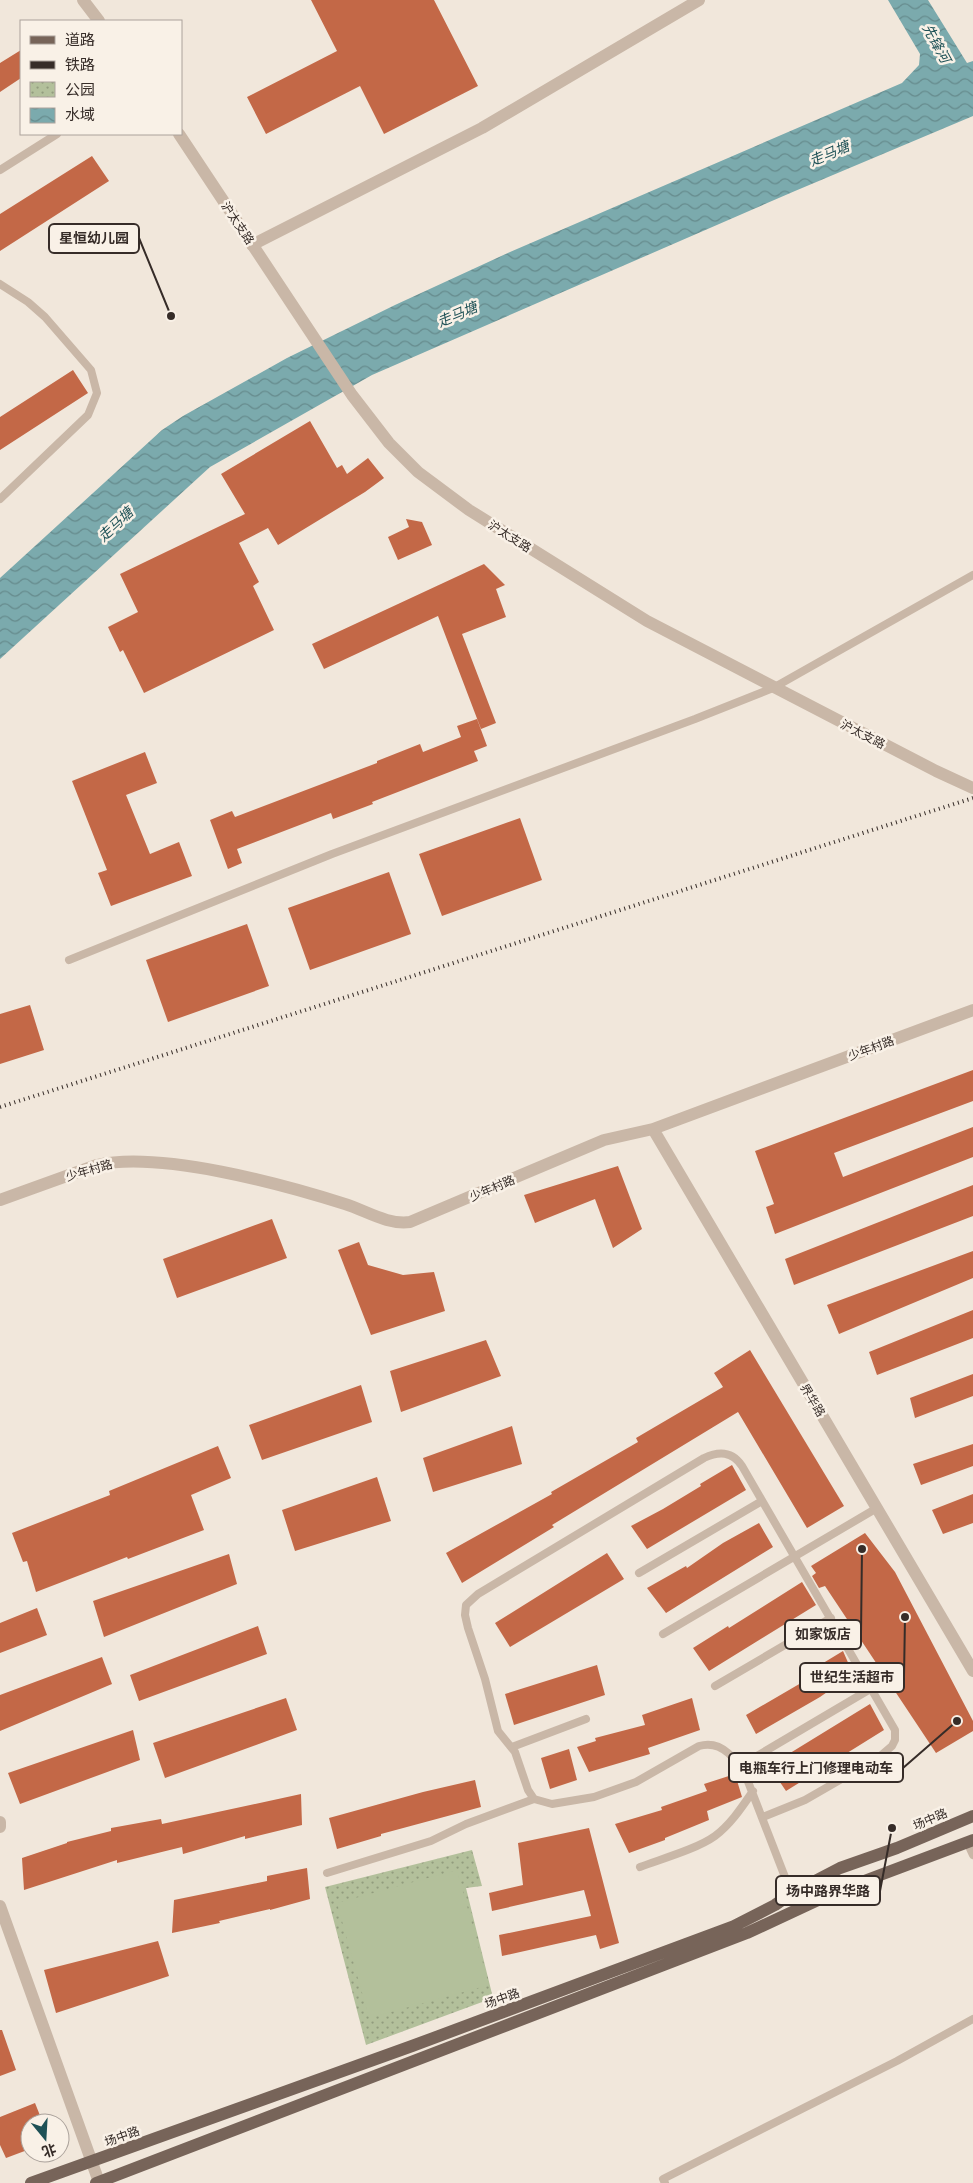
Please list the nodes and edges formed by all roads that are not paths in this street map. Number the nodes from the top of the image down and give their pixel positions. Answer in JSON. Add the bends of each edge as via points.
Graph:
{"nodes":[{"id":1,"x":83,"y":0,"type":"edge"},
{"id":2,"x":699,"y":0,"type":"edge"},
{"id":3,"x":98,"y":20,"type":"edge"},
{"id":4,"x":55,"y":135,"type":"edge"},
{"id":5,"x":180,"y":135,"type":"edge"},
{"id":6,"x":0,"y":170,"type":"edge"},
{"id":7,"x":252,"y":245,"type":"junction"},
{"id":8,"x":0,"y":284,"type":"edge"},
{"id":9,"x":0,"y":499,"type":"edge"},
{"id":10,"x":973,"y":575,"type":"edge"},
{"id":11,"x":773,"y":688,"type":"junction"},
{"id":12,"x":973,"y":788,"type":"edge"},
{"id":13,"x":70,"y":960,"type":"dead end"},
{"id":14,"x":973,"y":1010,"type":"edge"},
{"id":15,"x":653,"y":1129,"type":"junction"},
{"id":16,"x":0,"y":1200,"type":"edge"},
{"id":17,"x":762,"y":1501,"type":"junction"},
{"id":18,"x":877,"y":1508,"type":"junction"},
{"id":19,"x":794,"y":1556,"type":"junction"},
{"id":20,"x":639,"y":1573,"type":"dead end"},
{"id":21,"x":831,"y":1618,"type":"junction"},
{"id":22,"x":663,"y":1634,"type":"dead end"},
{"id":23,"x":973,"y":1671,"type":"edge"},
{"id":24,"x":715,"y":1686,"type":"dead end"},
{"id":25,"x":872,"y":1688,"type":"junction"},
{"id":26,"x":586,"y":1719,"type":"dead end"},
{"id":27,"x":512,"y":1747,"type":"junction"},
{"id":28,"x":740,"y":1766,"type":"junction"},
{"id":29,"x":753,"y":1792,"type":"junction"},
{"id":30,"x":534,"y":1798,"type":"junction"},
{"id":31,"x":973,"y":1816,"type":"edge"},
{"id":32,"x":763,"y":1818,"type":"junction"},
{"id":33,"x":0,"y":1822,"type":"edge"},
{"id":34,"x":0,"y":1827,"type":"edge"},
{"id":35,"x":970,"y":1841,"type":"edge"},
{"id":36,"x":973,"y":1855,"type":"edge"},
{"id":37,"x":640,"y":1868,"type":"dead end"},
{"id":38,"x":327,"y":1873,"type":"dead end"},
{"id":39,"x":792,"y":1893,"type":"junction"},
{"id":40,"x":0,"y":1906,"type":"edge"},
{"id":41,"x":797,"y":1908,"type":"junction"},
{"id":42,"x":973,"y":2019,"type":"edge"},
{"id":43,"x":91,"y":2161,"type":"junction"},
{"id":44,"x":97,"y":2182,"type":"edge"},
{"id":45,"x":31,"y":2183,"type":"edge"},
{"id":46,"x":665,"y":2183,"type":"edge"}],
"edges":[{"from":1,"to":3,"type":"street"},
{"from":2,"to":7,"type":"street","via":[[482,128]]},
{"from":4,"to":6,"type":"lane"},
{"from":5,"to":7,"type":"street","name":"沪太支路"},
{"from":7,"to":11,"type":"street","name":"沪太支路","via":[[352,394],[402,457],[425,478],[469,510],[647,621]]},
{"from":8,"to":9,"type":"lane","via":[[45,317],[91,370],[97,393],[88,415]]},
{"from":10,"to":11,"type":"lane"},
{"from":11,"to":12,"type":"street","name":"沪太支路"},
{"from":11,"to":13,"type":"lane","via":[[332,854]]},
{"from":14,"to":15,"type":"street","name":"少年村路"},
{"from":15,"to":16,"type":"street","name":"少年村路","via":[[595,1143],[410,1222],[391,1222],[345,1204],[229,1174],[163,1163],[109,1162]]},
{"from":15,"to":18,"type":"street","name":"界华路"},
{"from":17,"to":19,"type":"lane"},
{"from":17,"to":20,"type":"lane"},
{"from":17,"to":27,"type":"lane","via":[[736,1458],[726,1453],[709,1456],[468,1601],[466,1621],[488,1686],[497,1728]]},
{"from":18,"to":19,"type":"lane"},
{"from":18,"to":23,"type":"street","name":"界华路"},
{"from":19,"to":21,"type":"lane"},
{"from":19,"to":22,"type":"lane"},
{"from":21,"to":24,"type":"lane"},
{"from":21,"to":25,"type":"lane"},
{"from":25,"to":28,"type":"lane"},
{"from":25,"to":32,"type":"lane","via":[[893,1724],[892,1746],[878,1758],[815,1794]]},
{"from":26,"to":27,"type":"lane"},
{"from":27,"to":30,"type":"lane"},
{"from":28,"to":29,"type":"lane"},
{"from":28,"to":30,"type":"lane","via":[[725,1750],[704,1745],[636,1782],[594,1797],[559,1804]]},
{"from":29,"to":32,"type":"lane"},
{"from":29,"to":37,"type":"lane","via":[[716,1836]]},
{"from":30,"to":38,"type":"lane","via":[[431,1841]]},
{"from":31,"to":39,"type":"main road","name":"场中路","via":[[840,1868]]},
{"from":32,"to":39,"type":"lane"},
{"from":33,"to":34,"type":"street"},
{"from":35,"to":36,"type":"lane"},
{"from":35,"to":41,"type":"main road"},
{"from":39,"to":41,"type":"lane"},
{"from":39,"to":43,"type":"main road","name":"场中路","via":[[734,1926]]},
{"from":40,"to":43,"type":"street"},
{"from":41,"to":44,"type":"main road","via":[[747,1933]]},
{"from":42,"to":46,"type":"lane","via":[[663,2179]]},
{"from":43,"to":44,"type":"street"},
{"from":43,"to":45,"type":"main road","name":"场中路"}]}
